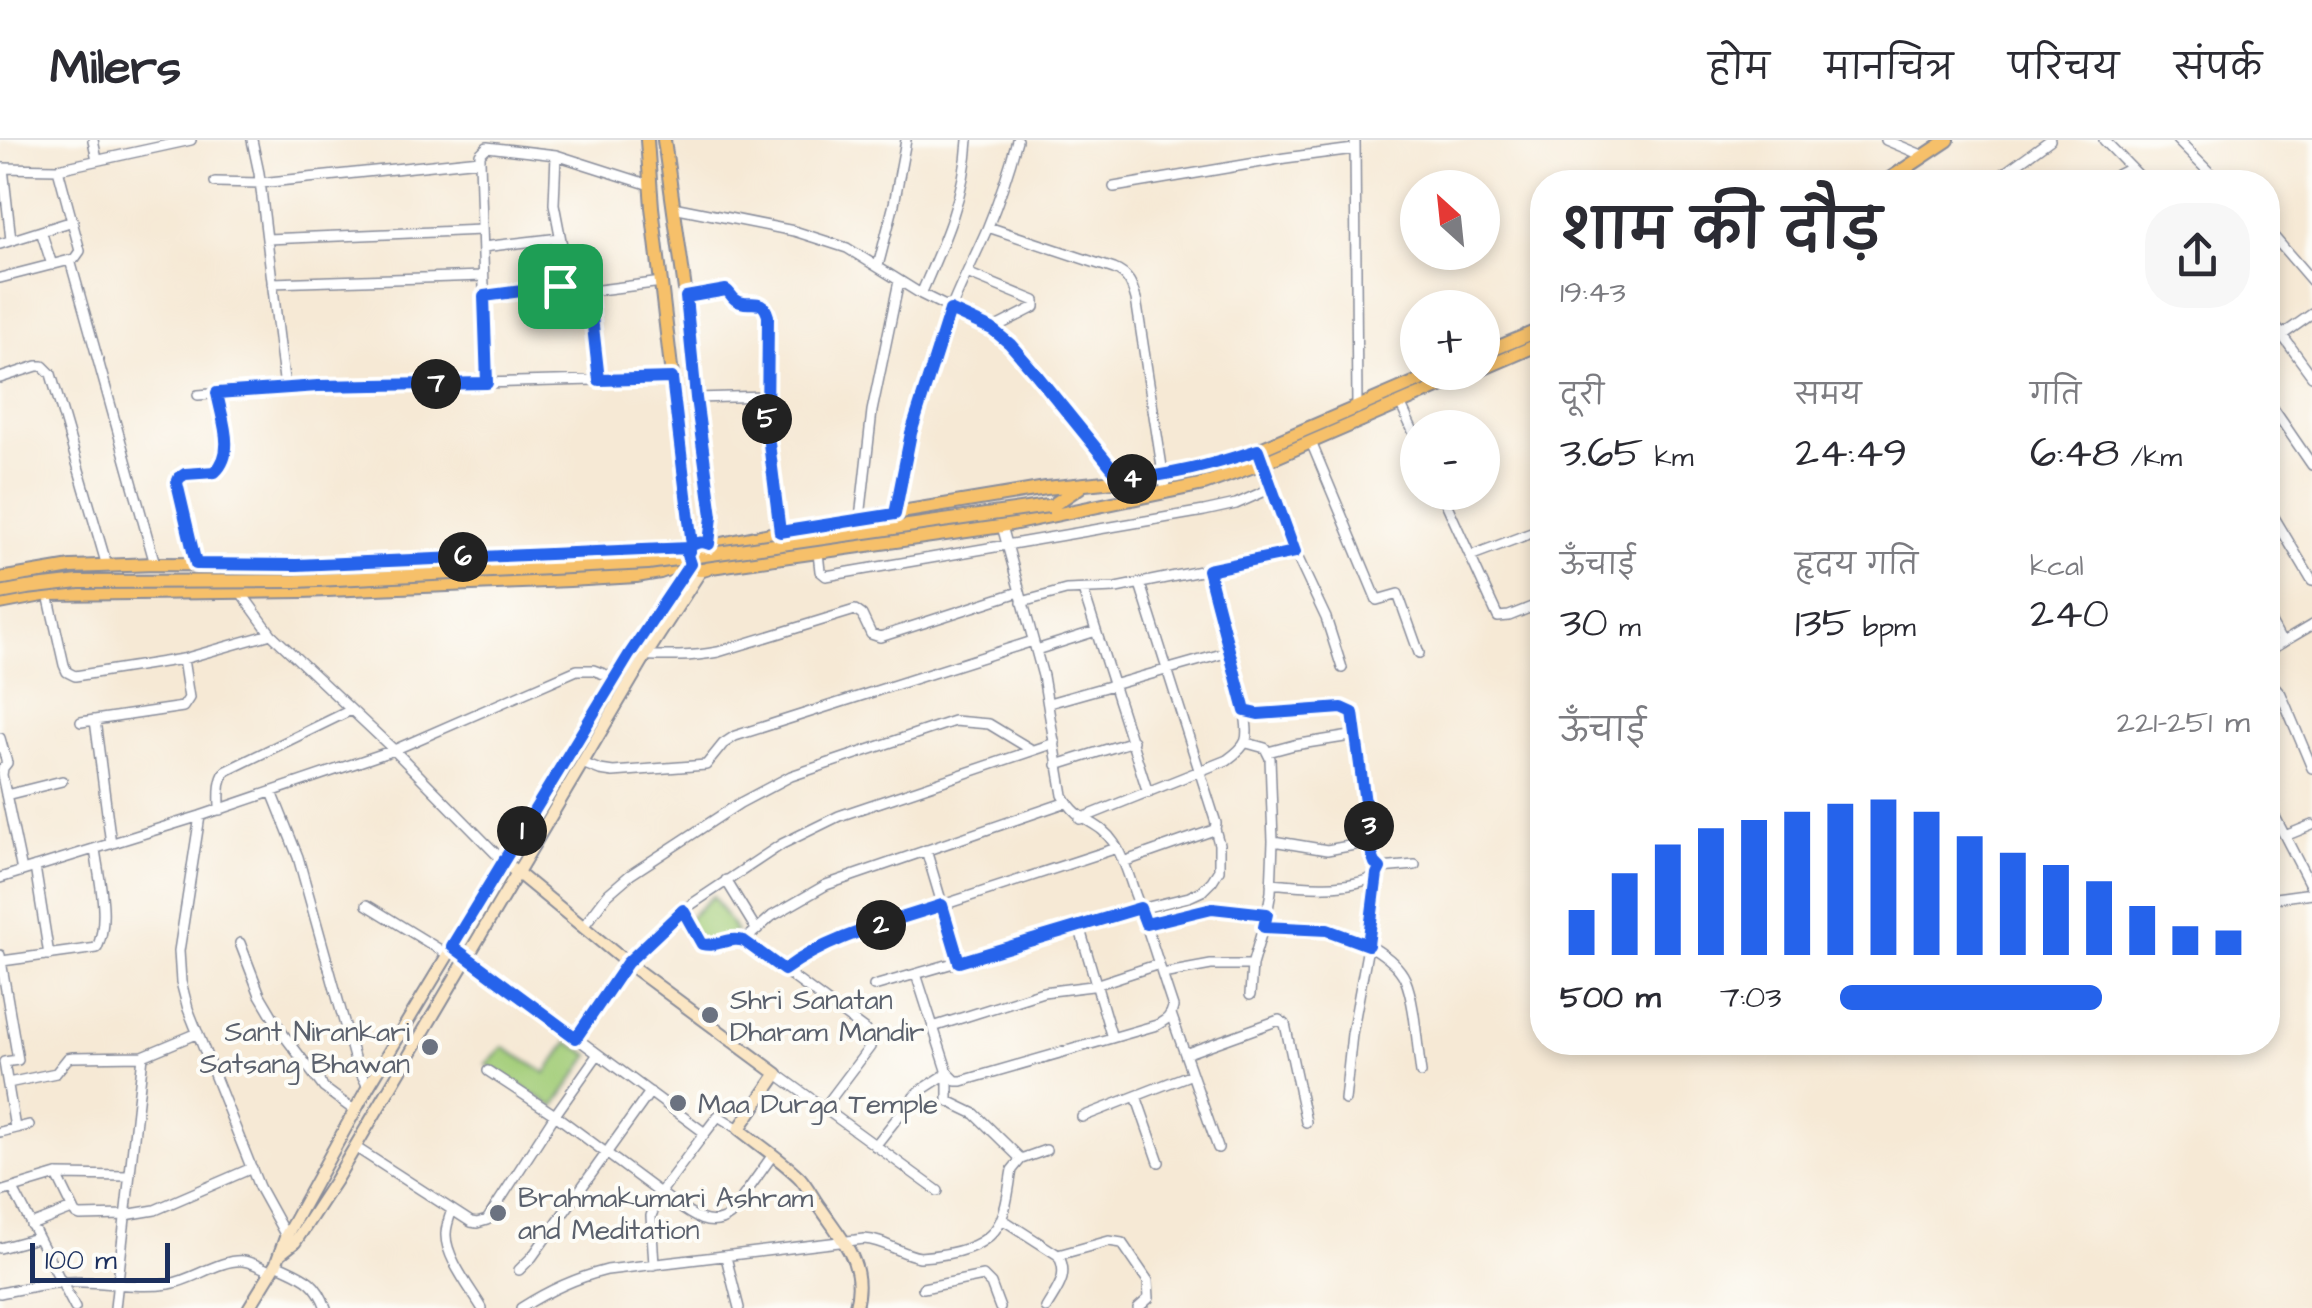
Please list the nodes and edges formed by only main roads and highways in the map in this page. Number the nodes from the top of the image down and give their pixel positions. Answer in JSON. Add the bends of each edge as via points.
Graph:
{"nodes":[{"id":1,"x":647,"y":140,"type":"edge"},
{"id":2,"x":664,"y":140,"type":"edge"},
{"id":3,"x":1948,"y":140,"type":"edge"},
{"id":4,"x":1903,"y":170,"type":"edge"},
{"id":5,"x":1530,"y":334,"type":"edge"},
{"id":6,"x":1500,"y":346,"type":"edge"},
{"id":7,"x":1530,"y":348,"type":"edge"},
{"id":8,"x":1500,"y":361,"type":"edge"},
{"id":9,"x":1412,"y":390,"type":"edge"},
{"id":10,"x":1420,"y":390,"type":"edge"},
{"id":11,"x":1357,"y":415,"type":"junction"},
{"id":12,"x":1260,"y":456,"type":"junction"},
{"id":13,"x":1083,"y":484,"type":"junction"},
{"id":14,"x":1050,"y":505,"type":"junction"},
{"id":15,"x":1091,"y":508,"type":"junction"},
{"id":16,"x":711,"y":545,"type":"junction"},
{"id":17,"x":695,"y":559,"type":"junction"},
{"id":18,"x":389,"y":560,"type":"junction"},
{"id":19,"x":0,"y":579,"type":"edge"},
{"id":20,"x":392,"y":586,"type":"junction"},
{"id":21,"x":0,"y":594,"type":"edge"},
{"id":22,"x":0,"y":604,"type":"edge"},
{"id":23,"x":503,"y":861,"type":"junction"},
{"id":24,"x":517,"y":873,"type":"junction"},
{"id":25,"x":276,"y":1263,"type":"junction"},
{"id":26,"x":250,"y":1308,"type":"edge"},
{"id":27,"x":855,"y":1308,"type":"edge"}],
"edges":[{"from":1,"to":17,"type":"main road"},
{"from":2,"to":16,"type":"main road"},
{"from":3,"to":4,"type":"main road"},
{"from":5,"to":6,"type":"main road"},
{"from":7,"to":8,"type":"main road"},
{"from":9,"to":11,"type":"main road"},
{"from":10,"to":11,"type":"main road"},
{"from":11,"to":12,"type":"main road"},
{"from":11,"to":12,"type":"main road","via":[[1311,442]]},
{"from":12,"to":13,"type":"main road"},
{"from":12,"to":15,"type":"main road","via":[[1204,484]]},
{"from":13,"to":14,"type":"main road"},
{"from":13,"to":16,"type":"main road"},
{"from":14,"to":15,"type":"main road"},
{"from":14,"to":21,"type":"main road","bridge":true,"via":[[648,564],[297,581],[79,582]]},
{"from":15,"to":17,"type":"main road","via":[[818,552]]},
{"from":16,"to":17,"type":"main road","via":[[698,542]]},
{"from":16,"to":17,"type":"main road","via":[[716,557]]},
{"from":17,"to":18,"type":"main road"},
{"from":17,"to":20,"type":"main road","via":[[636,576]]},
{"from":17,"to":23,"type":"main road"},
{"from":17,"to":24,"type":"main road"},
{"from":18,"to":19,"type":"main road","via":[[71,567]]},
{"from":18,"to":20,"type":"main road"},
{"from":20,"to":22,"type":"main road","via":[[48,594]]},
{"from":23,"to":24,"type":"main road"},
{"from":23,"to":25,"type":"main road","via":[[368,1087]]},
{"from":24,"to":25,"type":"main road","via":[[355,1147]]},
{"from":24,"to":27,"type":"main road","via":[[777,1074],[739,1130],[801,1179],[846,1242],[858,1276]]},
{"from":25,"to":26,"type":"main road"}]}
